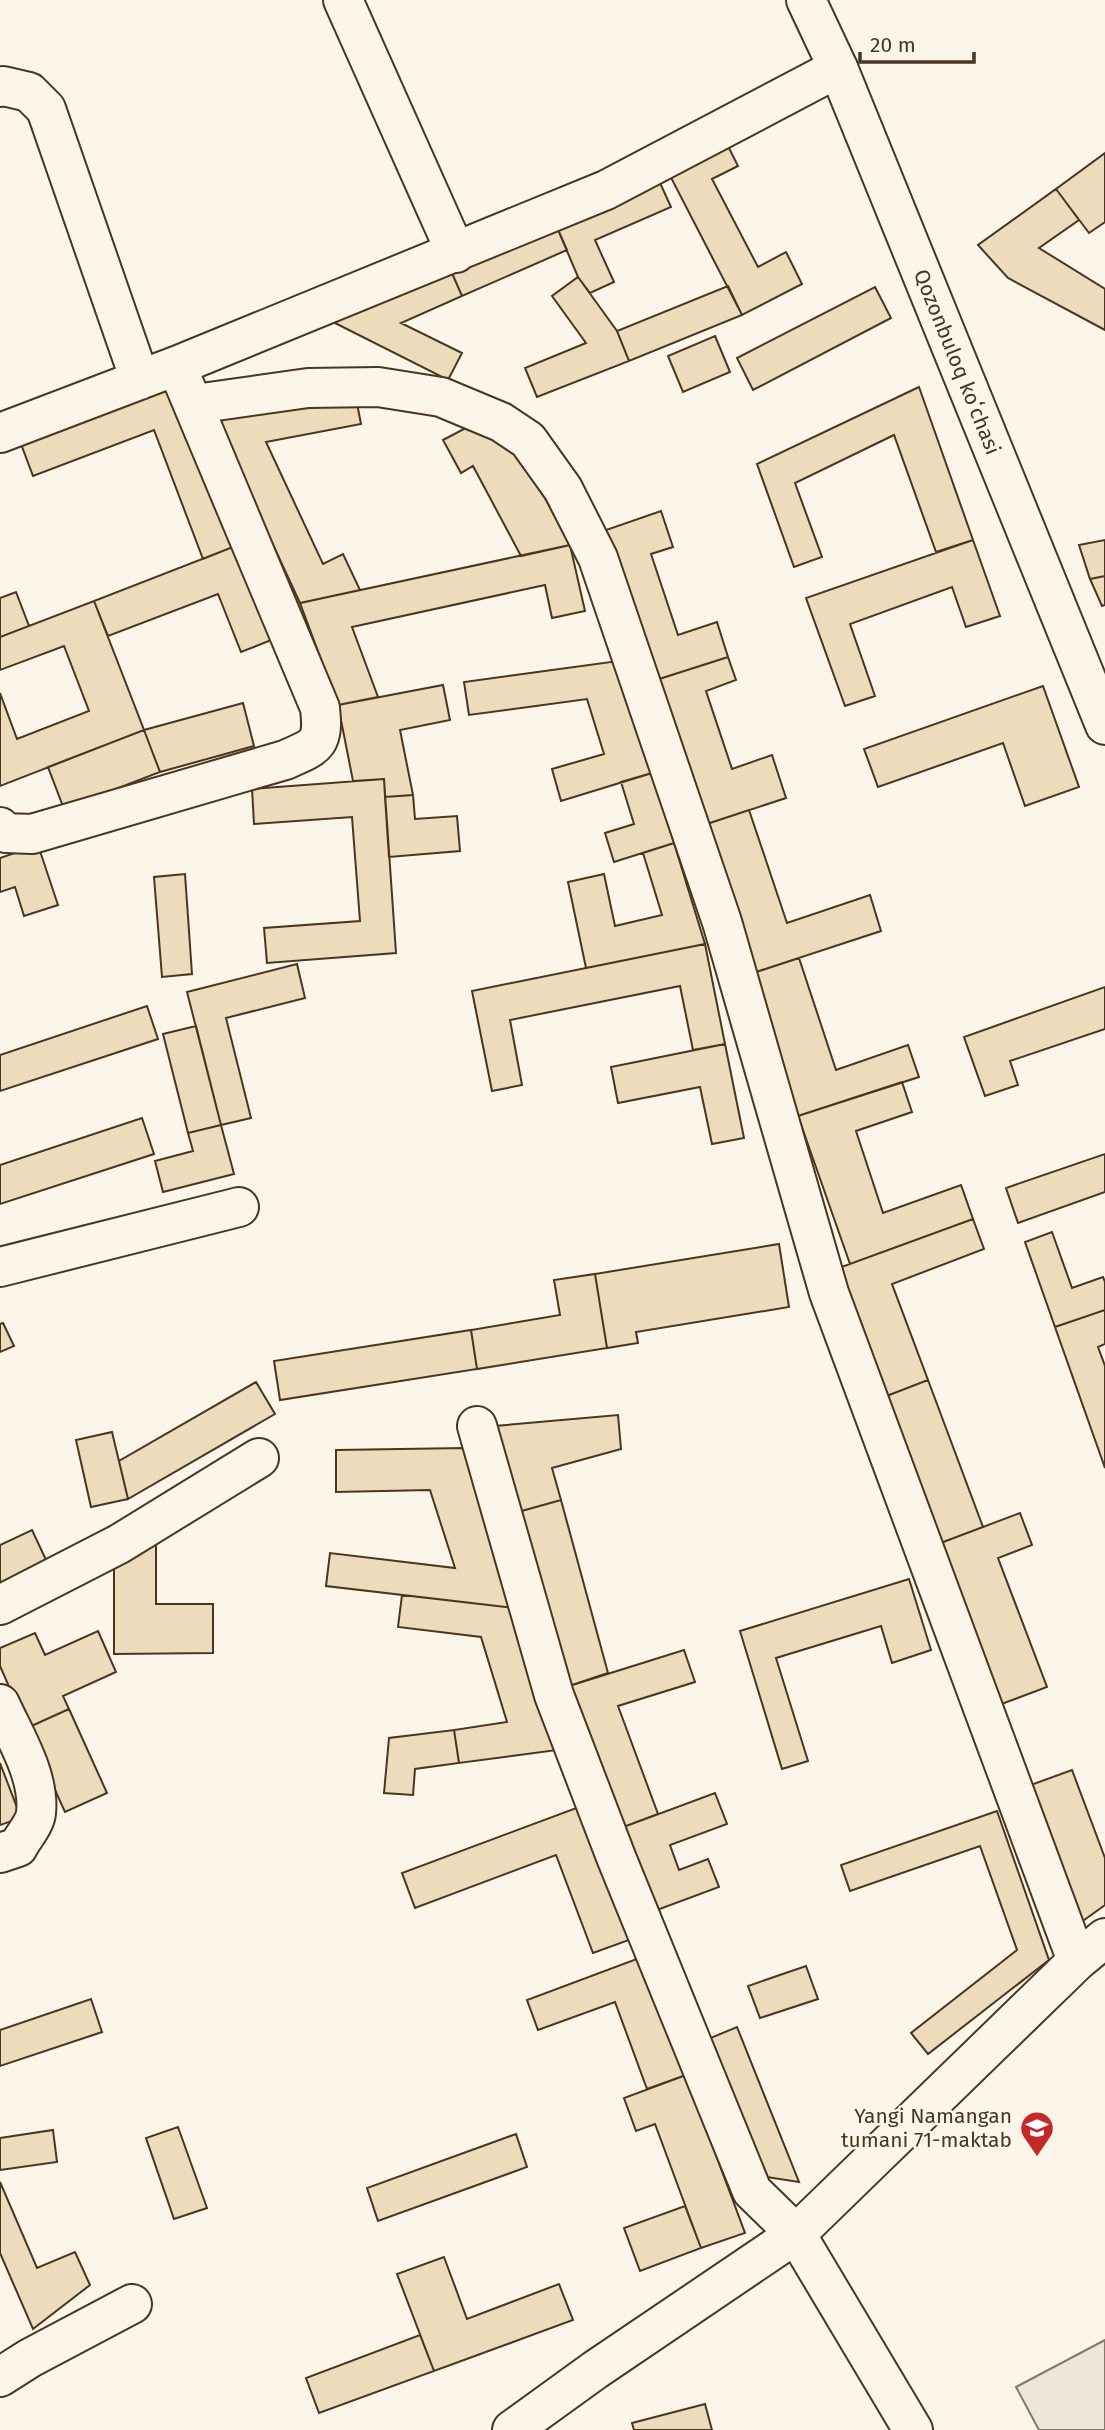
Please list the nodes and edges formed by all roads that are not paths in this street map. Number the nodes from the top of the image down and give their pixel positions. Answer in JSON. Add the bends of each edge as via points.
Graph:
{"nodes":[{"id":1,"x":343,"y":0,"type":"edge"},
{"id":2,"x":806,"y":0,"type":"edge"},
{"id":3,"x":838,"y":68,"type":"junction"},
{"id":4,"x":0,"y":87,"type":"edge"},
{"id":5,"x":456,"y":253,"type":"junction"},
{"id":6,"x":176,"y":366,"type":"junction"},
{"id":7,"x":139,"y":380,"type":"junction"},
{"id":8,"x":195,"y":404,"type":"junction"},
{"id":9,"x":0,"y":433,"type":"edge"},
{"id":10,"x":1105,"y":725,"type":"edge"},
{"id":11,"x":0,"y":827,"type":"edge"},
{"id":12,"x":239,"y":1207,"type":"dead end"},
{"id":13,"x":0,"y":1267,"type":"edge"},
{"id":14,"x":477,"y":1426,"type":"dead end"},
{"id":15,"x":259,"y":1458,"type":"dead end"},
{"id":16,"x":0,"y":1605,"type":"edge"},
{"id":17,"x":0,"y":1704,"type":"edge"},
{"id":18,"x":0,"y":1853,"type":"edge"},
{"id":19,"x":1091,"y":1950,"type":"edge"},
{"id":20,"x":796,"y":2234,"type":"junction"},
{"id":21,"x":132,"y":2304,"type":"dead end"},
{"id":22,"x":0,"y":2378,"type":"edge"},
{"id":23,"x":512,"y":2430,"type":"edge"},
{"id":24,"x":914,"y":2430,"type":"edge"}],
"edges":[{"from":1,"to":5,"type":"street"},
{"from":2,"to":3,"type":"street","name":"Qozonbuloq koʻchasi"},
{"from":3,"to":5,"type":"street","via":[[606,190]]},
{"from":3,"to":10,"type":"street","name":"Qozonbuloq koʻchasi"},
{"from":4,"to":7,"type":"street","via":[[29,92],[46,108]]},
{"from":5,"to":6,"type":"street"},
{"from":6,"to":7,"type":"street"},
{"from":6,"to":8,"type":"street"},
{"from":7,"to":9,"type":"street"},
{"from":8,"to":11,"type":"street","via":[[320,708],[323,731],[313,748],[285,760],[32,834],[6,833]]},
{"from":8,"to":19,"type":"street","via":[[308,388],[378,387],[441,397],[501,422],[528,440],[563,489],[598,558],[722,922],[829,1293]]},
{"from":12,"to":13,"type":"street"},
{"from":14,"to":20,"type":"street","via":[[554,1695],[616,1857],[752,2191]]},
{"from":15,"to":16,"type":"street","via":[[119,1544]]},
{"from":17,"to":18,"type":"street","via":[[34,1786],[36,1815],[18,1847]]},
{"from":19,"to":20,"type":"street"},
{"from":20,"to":23,"type":"street"},
{"from":20,"to":24,"type":"street"},
{"from":21,"to":22,"type":"street"}]}
